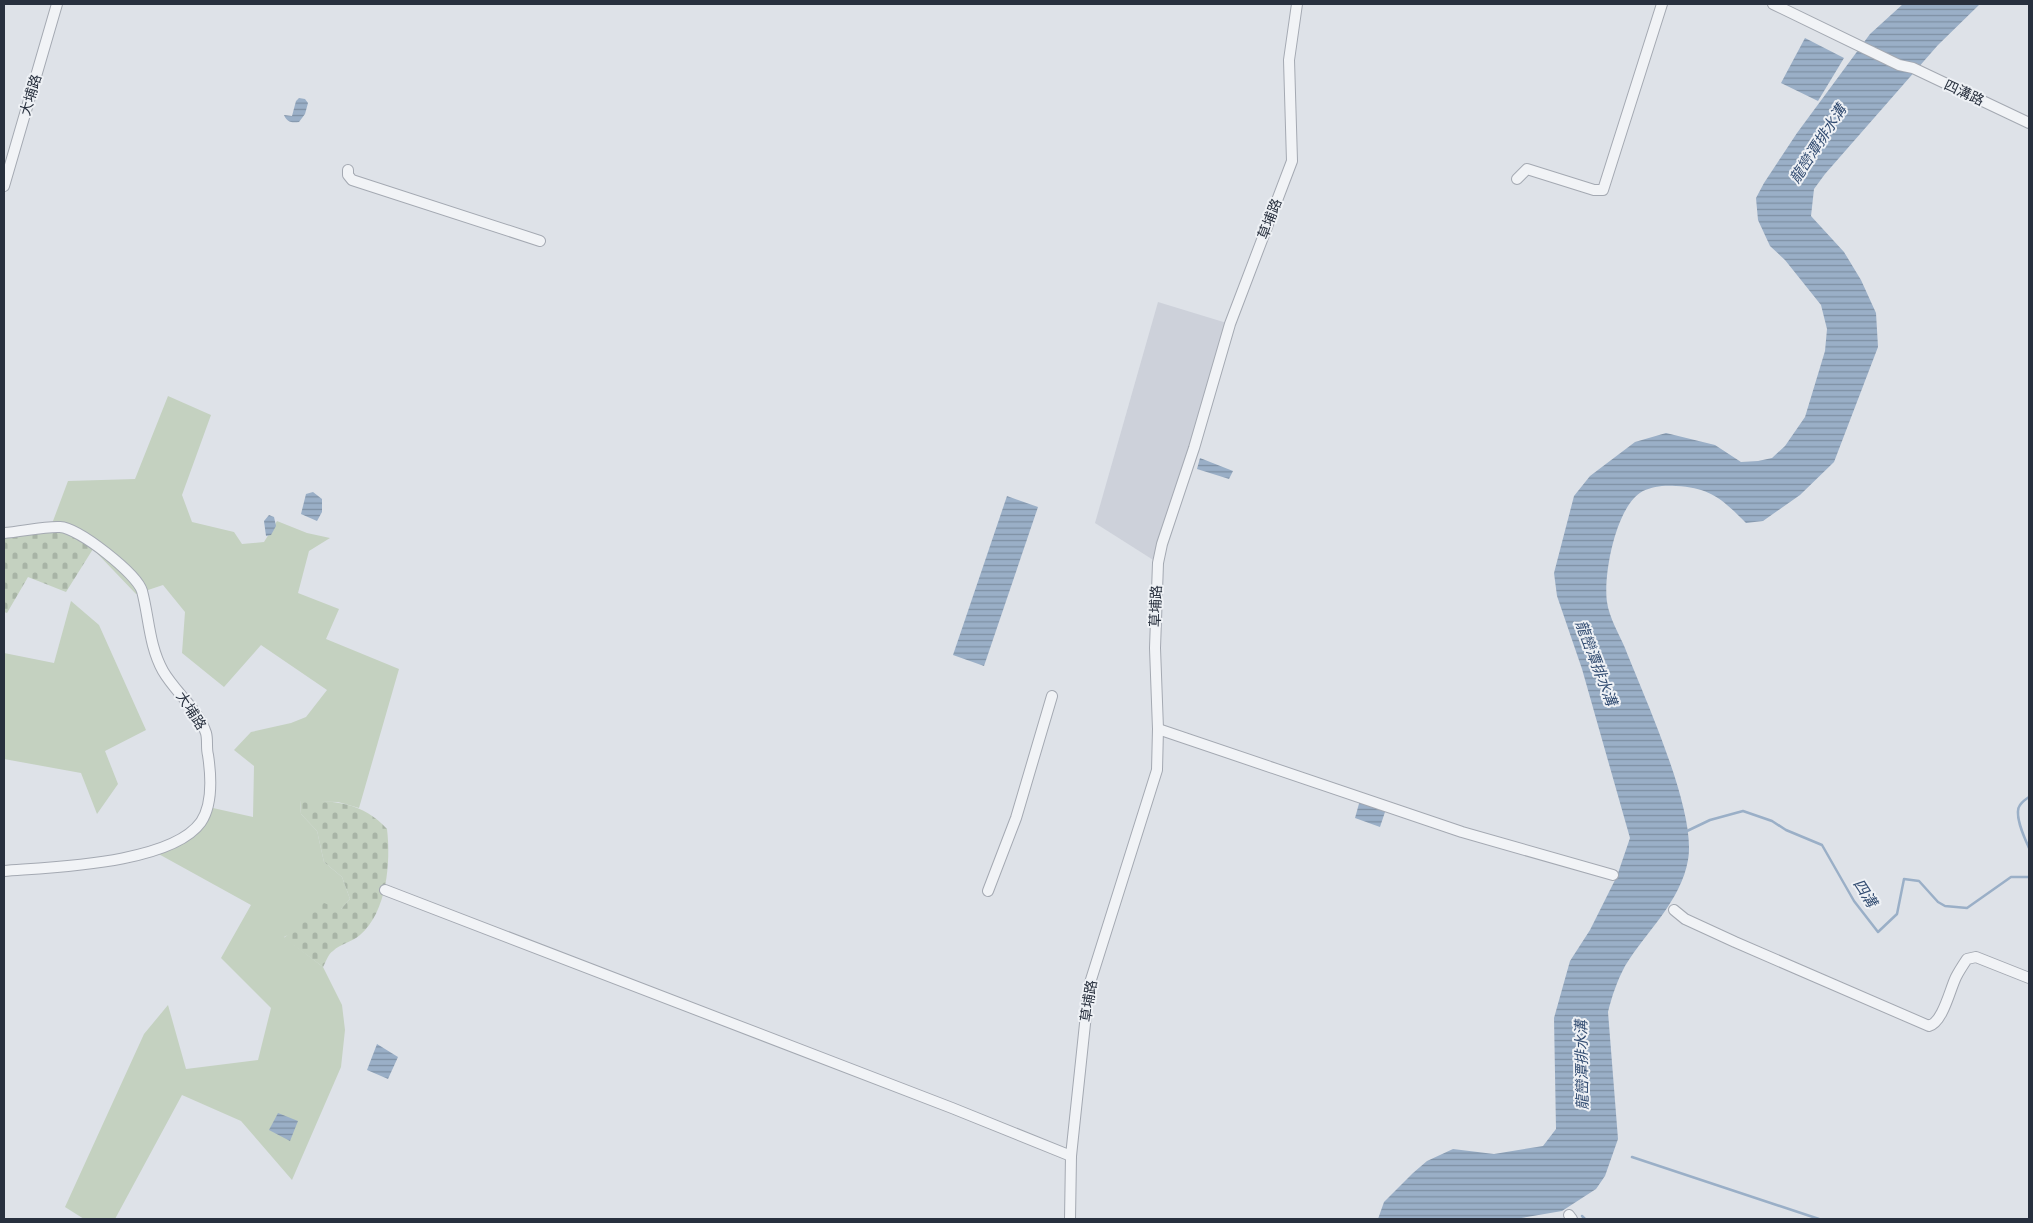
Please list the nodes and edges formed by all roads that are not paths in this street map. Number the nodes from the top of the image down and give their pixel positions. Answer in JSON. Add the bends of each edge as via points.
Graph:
{"nodes":[{"id":1,"x":58,"y":4,"type":"edge"},
{"id":2,"x":1297,"y":4,"type":"edge"},
{"id":3,"x":1662,"y":4,"type":"edge"},
{"id":4,"x":1773,"y":4,"type":"edge"},
{"id":5,"x":2029,"y":123,"type":"edge"},
{"id":6,"x":348,"y":170,"type":"dead end"},
{"id":7,"x":1517,"y":179,"type":"dead end"},
{"id":8,"x":4,"y":186,"type":"edge"},
{"id":9,"x":540,"y":242,"type":"dead end"},
{"id":10,"x":4,"y":533,"type":"edge"},
{"id":11,"x":1052,"y":696,"type":"dead end"},
{"id":12,"x":1158,"y":729,"type":"junction"},
{"id":13,"x":4,"y":871,"type":"edge"},
{"id":14,"x":1613,"y":875,"type":"dead end"},
{"id":15,"x":386,"y":890,"type":"dead end"},
{"id":16,"x":988,"y":891,"type":"dead end"},
{"id":17,"x":1674,"y":910,"type":"dead end"},
{"id":18,"x":2029,"y":978,"type":"edge"},
{"id":19,"x":1071,"y":1156,"type":"junction"},
{"id":20,"x":1070,"y":1219,"type":"edge"}],
"edges":[{"from":1,"to":8,"type":"street","name":"大埔路"},
{"from":2,"to":12,"type":"street","name":"草埔路","via":[[1289,60],[1292,161],[1230,324],[1158,563],[1155,648]]},
{"from":3,"to":7,"type":"street","via":[[1603,190],[1527,169]]},
{"from":4,"to":5,"type":"street","name":"四溝路","via":[[1899,66],[1913,68]]},
{"from":6,"to":9,"type":"street","via":[[352,180]]},
{"from":10,"to":13,"type":"street","name":"大埔路","via":[[61,527],[84,536],[115,560],[141,588],[156,657],[206,733],[210,770],[208,808],[201,822],[190,833],[154,852],[70,866]]},
{"from":11,"to":16,"type":"street","via":[[1016,818]]},
{"from":12,"to":14,"type":"street","via":[[1462,832]]},
{"from":12,"to":19,"type":"street","name":"草埔路","via":[[1157,770],[1089,986]]},
{"from":15,"to":19,"type":"street"},
{"from":17,"to":18,"type":"street","via":[[1685,919],[1735,942],[1929,1026],[1939,1018],[1967,959],[1976,956]]},
{"from":19,"to":20,"type":"street","name":"草埔路"}]}
